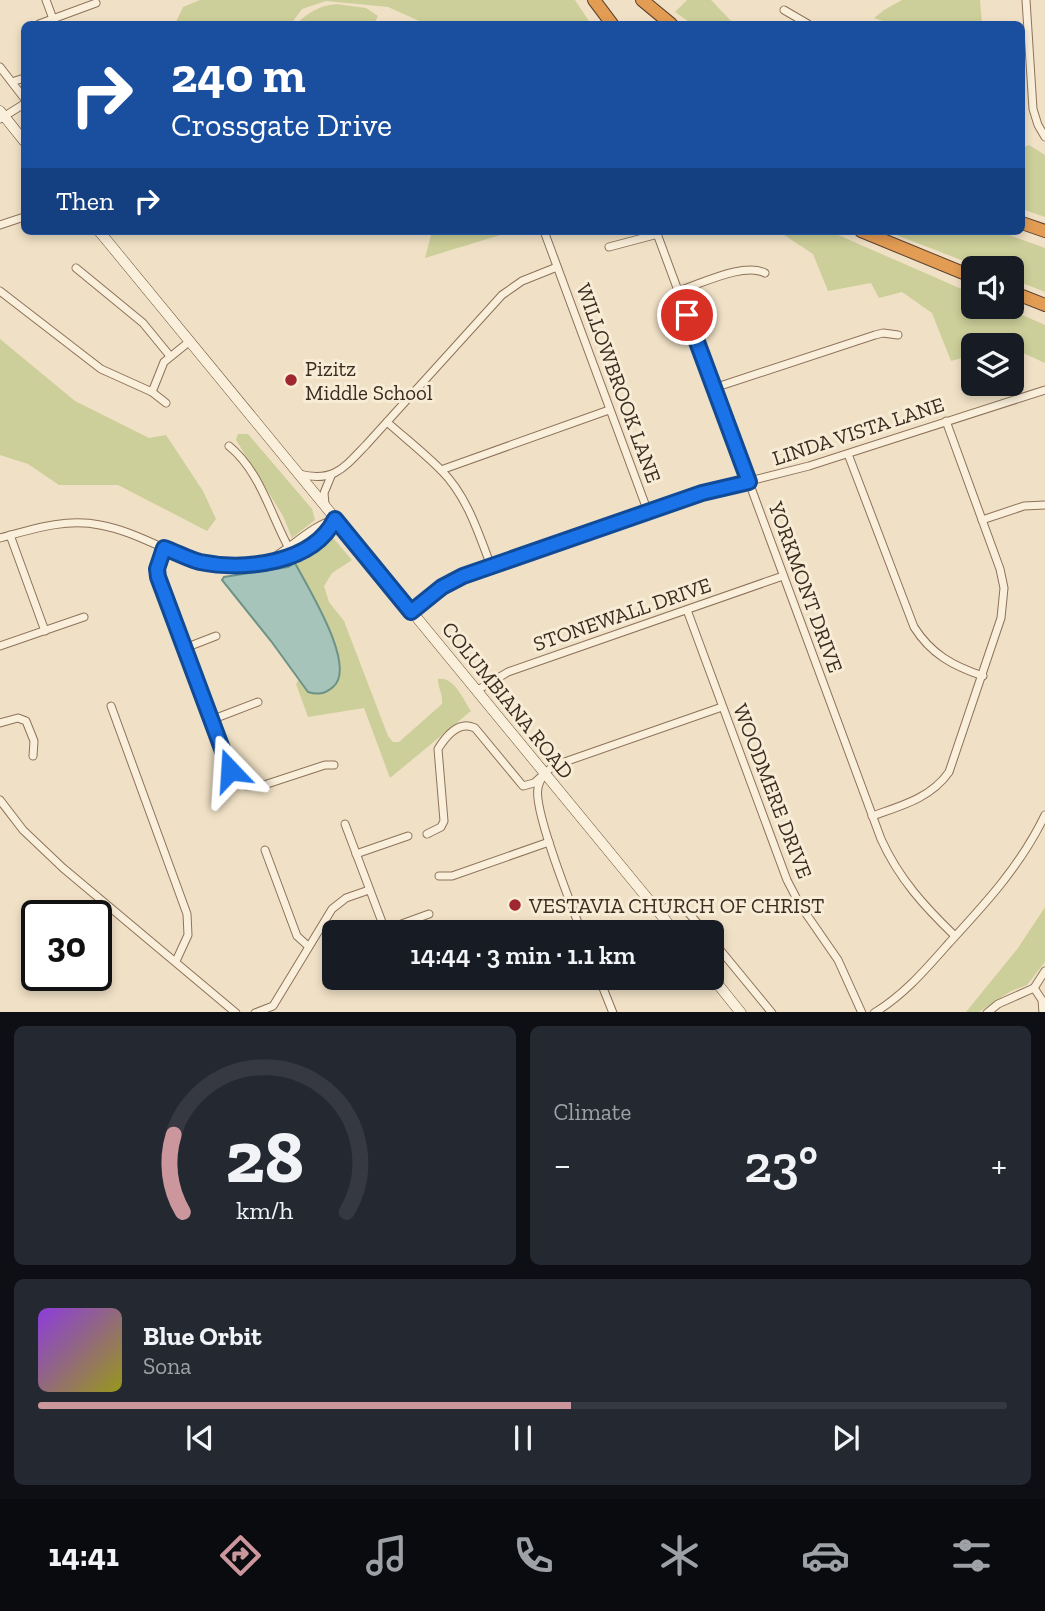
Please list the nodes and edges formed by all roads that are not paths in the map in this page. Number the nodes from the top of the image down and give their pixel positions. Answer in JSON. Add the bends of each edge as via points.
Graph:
{"nodes":[{"id":1,"x":46,"y":0,"type":"edge"},
{"id":2,"x":594,"y":0,"type":"edge"},
{"id":3,"x":642,"y":0,"type":"edge"},
{"id":4,"x":1026,"y":0,"type":"edge"},
{"id":5,"x":96,"y":4,"type":"dead end"},
{"id":6,"x":783,"y":10,"type":"dead end"},
{"id":7,"x":53,"y":19,"type":"junction"},
{"id":8,"x":47,"y":21,"type":"edge"},
{"id":9,"x":610,"y":21,"type":"edge"},
{"id":10,"x":667,"y":21,"type":"edge"},
{"id":11,"x":803,"y":21,"type":"edge"},
{"id":12,"x":0,"y":67,"type":"edge"},
{"id":13,"x":1026,"y":70,"type":"edge"},
{"id":14,"x":21,"y":79,"type":"edge"},
{"id":15,"x":12,"y":82,"type":"junction"},
{"id":16,"x":21,"y":94,"type":"edge"},
{"id":17,"x":21,"y":106,"type":"edge"},
{"id":18,"x":2,"y":116,"type":"edge"},
{"id":19,"x":1045,"y":137,"type":"edge"},
{"id":20,"x":21,"y":138,"type":"edge"},
{"id":21,"x":21,"y":217,"type":"edge"},
{"id":22,"x":1025,"y":224,"type":"edge"},
{"id":23,"x":0,"y":225,"type":"edge"},
{"id":24,"x":1045,"y":231,"type":"edge"},
{"id":25,"x":102,"y":235,"type":"edge"},
{"id":26,"x":545,"y":235,"type":"edge"},
{"id":27,"x":647,"y":235,"type":"edge"},
{"id":28,"x":658,"y":235,"type":"edge"},
{"id":29,"x":871,"y":235,"type":"edge"},
{"id":30,"x":609,"y":247,"type":"dead end"},
{"id":31,"x":557,"y":267,"type":"junction"},
{"id":32,"x":76,"y":268,"type":"dead end"},
{"id":33,"x":961,"y":272,"type":"edge"},
{"id":34,"x":765,"y":273,"type":"dead end"},
{"id":35,"x":0,"y":291,"type":"edge"},
{"id":36,"x":678,"y":291,"type":"junction"},
{"id":37,"x":1024,"y":297,"type":"edge"},
{"id":38,"x":1045,"y":305,"type":"edge"},
{"id":39,"x":898,"y":335,"type":"dead end"},
{"id":40,"x":190,"y":341,"type":"junction"},
{"id":41,"x":170,"y":356,"type":"junction"},
{"id":42,"x":714,"y":388,"type":"junction"},
{"id":43,"x":1045,"y":390,"type":"edge"},
{"id":44,"x":152,"y":392,"type":"junction"},
{"id":45,"x":166,"y":403,"type":"dead end"},
{"id":46,"x":609,"y":410,"type":"junction"},
{"id":47,"x":946,"y":421,"type":"junction"},
{"id":48,"x":387,"y":422,"type":"junction"},
{"id":49,"x":229,"y":446,"type":"dead end"},
{"id":50,"x":848,"y":454,"type":"junction"},
{"id":51,"x":441,"y":470,"type":"junction"},
{"id":52,"x":299,"y":474,"type":"junction"},
{"id":53,"x":331,"y":475,"type":"junction"},
{"id":54,"x":749,"y":482,"type":"junction"},
{"id":55,"x":1045,"y":505,"type":"edge"},
{"id":56,"x":325,"y":507,"type":"junction"},
{"id":57,"x":648,"y":512,"type":"junction"},
{"id":58,"x":335,"y":519,"type":"junction"},
{"id":59,"x":982,"y":520,"type":"junction"},
{"id":60,"x":10,"y":535,"type":"junction"},
{"id":61,"x":0,"y":538,"type":"edge"},
{"id":62,"x":164,"y":548,"type":"junction"},
{"id":63,"x":291,"y":552,"type":"junction"},
{"id":64,"x":491,"y":566,"type":"junction"},
{"id":65,"x":783,"y":576,"type":"junction"},
{"id":66,"x":687,"y":610,"type":"junction"},
{"id":67,"x":411,"y":612,"type":"junction"},
{"id":68,"x":84,"y":617,"type":"dead end"},
{"id":69,"x":45,"y":631,"type":"junction"},
{"id":70,"x":216,"y":636,"type":"dead end"},
{"id":71,"x":0,"y":646,"type":"edge"},
{"id":72,"x":185,"y":648,"type":"junction"},
{"id":73,"x":983,"y":676,"type":"junction"},
{"id":74,"x":476,"y":691,"type":"junction"},
{"id":75,"x":258,"y":702,"type":"dead end"},
{"id":76,"x":111,"y":706,"type":"dead end"},
{"id":77,"x":722,"y":707,"type":"junction"},
{"id":78,"x":211,"y":720,"type":"junction"},
{"id":79,"x":0,"y":723,"type":"edge"},
{"id":80,"x":33,"y":756,"type":"dead end"},
{"id":81,"x":334,"y":765,"type":"dead end"},
{"id":82,"x":544,"y":774,"type":"junction"},
{"id":83,"x":0,"y":800,"type":"edge"},
{"id":84,"x":1045,"y":815,"type":"edge"},
{"id":85,"x":872,"y":817,"type":"junction"},
{"id":86,"x":345,"y":824,"type":"dead end"},
{"id":87,"x":427,"y":834,"type":"dead end"},
{"id":88,"x":408,"y":836,"type":"dead end"},
{"id":89,"x":549,"y":842,"type":"junction"},
{"id":90,"x":265,"y":850,"type":"dead end"},
{"id":91,"x":356,"y":854,"type":"junction"},
{"id":92,"x":439,"y":876,"type":"dead end"},
{"id":93,"x":369,"y":890,"type":"junction"},
{"id":94,"x":660,"y":912,"type":"junction"},
{"id":95,"x":429,"y":914,"type":"dead end"},
{"id":96,"x":577,"y":920,"type":"edge"},
{"id":97,"x":666,"y":920,"type":"edge"},
{"id":98,"x":695,"y":920,"type":"edge"},
{"id":99,"x":955,"y":936,"type":"junction"},
{"id":100,"x":308,"y":946,"type":"junction"},
{"id":101,"x":724,"y":955,"type":"edge"},
{"id":102,"x":176,"y":961,"type":"junction"},
{"id":103,"x":1045,"y":971,"type":"edge"},
{"id":104,"x":1034,"y":988,"type":"junction"},
{"id":105,"x":604,"y":990,"type":"edge"},
{"id":106,"x":722,"y":990,"type":"edge"},
{"id":107,"x":235,"y":1012,"type":"edge"},
{"id":108,"x":258,"y":1012,"type":"edge"},
{"id":109,"x":613,"y":1012,"type":"edge"},
{"id":110,"x":740,"y":1012,"type":"edge"},
{"id":111,"x":771,"y":1012,"type":"edge"},
{"id":112,"x":862,"y":1012,"type":"edge"},
{"id":113,"x":875,"y":1012,"type":"edge"},
{"id":114,"x":988,"y":1012,"type":"edge"},
{"id":115,"x":1043,"y":1012,"type":"edge"}],
"edges":[{"from":1,"to":7,"type":"street"},
{"from":2,"to":9,"type":"highway"},
{"from":3,"to":10,"type":"highway"},
{"from":4,"to":13,"type":"street"},
{"from":5,"to":7,"type":"street"},
{"from":6,"to":11,"type":"street"},
{"from":7,"to":8,"type":"street"},
{"from":12,"to":15,"type":"street"},
{"from":13,"to":19,"type":"street","via":[[1033,109]]},
{"from":14,"to":15,"type":"street"},
{"from":15,"to":16,"type":"street"},
{"from":17,"to":18,"type":"street"},
{"from":18,"to":20,"type":"main road"},
{"from":21,"to":23,"type":"street"},
{"from":22,"to":24,"type":"highway"},
{"from":25,"to":40,"type":"main road","name":"COLUMBIANA ROAD"},
{"from":26,"to":31,"type":"street","name":"WILLOWBROOK LANE"},
{"from":27,"to":30,"type":"street"},
{"from":28,"to":36,"type":"street","name":"YORKMONT DRIVE"},
{"from":29,"to":33,"type":"highway"},
{"from":31,"to":46,"type":"street","name":"WILLOWBROOK LANE"},
{"from":31,"to":48,"type":"street","via":[[502,295]]},
{"from":32,"to":41,"type":"street","via":[[144,323]]},
{"from":34,"to":36,"type":"street","via":[[744,269]]},
{"from":35,"to":44,"type":"street","via":[[101,369]]},
{"from":36,"to":42,"type":"street","name":"YORKMONT DRIVE"},
{"from":37,"to":38,"type":"highway"},
{"from":39,"to":42,"type":"street","via":[[875,335]]},
{"from":40,"to":41,"type":"street"},
{"from":40,"to":52,"type":"main road","name":"COLUMBIANA ROAD"},
{"from":41,"to":44,"type":"street","via":[[158,372]]},
{"from":42,"to":54,"type":"street","name":"YORKMONT DRIVE"},
{"from":43,"to":47,"type":"street","name":"LINDA VISTA LANE"},
{"from":44,"to":45,"type":"street"},
{"from":46,"to":51,"type":"street"},
{"from":46,"to":57,"type":"street","name":"WILLOWBROOK LANE"},
{"from":47,"to":50,"type":"street","name":"LINDA VISTA LANE"},
{"from":47,"to":59,"type":"street"},
{"from":48,"to":51,"type":"street"},
{"from":48,"to":53,"type":"street"},
{"from":49,"to":63,"type":"street","via":[[241,457],[269,503]]},
{"from":50,"to":54,"type":"street","name":"LINDA VISTA LANE"},
{"from":50,"to":73,"type":"street","via":[[914,627],[941,657]]},
{"from":51,"to":64,"type":"street","via":[[469,510]]},
{"from":52,"to":53,"type":"street"},
{"from":52,"to":56,"type":"main road","name":"COLUMBIANA ROAD"},
{"from":53,"to":56,"type":"street","via":[[324,493]]},
{"from":54,"to":57,"type":"street","name":"LINDA VISTA LANE"},
{"from":54,"to":65,"type":"street","name":"YORKMONT DRIVE"},
{"from":55,"to":59,"type":"street","via":[[1024,506]]},
{"from":56,"to":58,"type":"main road","name":"COLUMBIANA ROAD"},
{"from":57,"to":64,"type":"street","name":"LINDA VISTA LANE"},
{"from":58,"to":63,"type":"street","via":[[322,523]]},
{"from":58,"to":67,"type":"main road","name":"COLUMBIANA ROAD"},
{"from":59,"to":73,"type":"street","via":[[1004,588],[1001,618]]},
{"from":60,"to":61,"type":"street"},
{"from":60,"to":62,"type":"street","via":[[59,523],[87,523],[120,530]]},
{"from":60,"to":69,"type":"street"},
{"from":62,"to":63,"type":"street","via":[[198,562],[239,566]]},
{"from":62,"to":72,"type":"street","via":[[158,577]]},
{"from":64,"to":67,"type":"street","name":"LINDA VISTA LANE","via":[[450,582]]},
{"from":65,"to":66,"type":"street","name":"STONEWALL DRIVE"},
{"from":65,"to":85,"type":"street","name":"YORKMONT DRIVE"},
{"from":66,"to":74,"type":"street","name":"STONEWALL DRIVE","via":[[508,672]]},
{"from":66,"to":77,"type":"street","name":"WOODMERE DRIVE"},
{"from":67,"to":74,"type":"main road","name":"COLUMBIANA ROAD"},
{"from":68,"to":69,"type":"street"},
{"from":69,"to":71,"type":"street"},
{"from":70,"to":72,"type":"street"},
{"from":72,"to":78,"type":"street"},
{"from":73,"to":85,"type":"street","via":[[944,779],[923,796]]},
{"from":74,"to":82,"type":"main road","name":"COLUMBIANA ROAD"},
{"from":75,"to":78,"type":"street"},
{"from":76,"to":102,"type":"street","via":[[187,914],[186,942]]},
{"from":77,"to":82,"type":"street","via":[[563,762]]},
{"from":77,"to":112,"type":"street","name":"WOODMERE DRIVE","via":[[787,880],[838,960]]},
{"from":78,"to":81,"type":"street","via":[[230,770],[246,786]]},
{"from":79,"to":80,"type":"street","via":[[18,718],[26,722],[34,741]]},
{"from":82,"to":87,"type":"street","via":[[523,786],[475,728],[459,726],[438,749],[444,821]]},
{"from":82,"to":89,"type":"street","via":[[537,795]]},
{"from":82,"to":94,"type":"main road","name":"COLUMBIANA ROAD"},
{"from":83,"to":102,"type":"street","via":[[23,830],[63,868]]},
{"from":84,"to":99,"type":"street","via":[[1008,878]]},
{"from":85,"to":99,"type":"street","name":"YORKMONT DRIVE","via":[[903,880]]},
{"from":86,"to":91,"type":"street"},
{"from":88,"to":91,"type":"street"},
{"from":89,"to":92,"type":"street","via":[[452,876]]},
{"from":89,"to":96,"type":"street"},
{"from":90,"to":100,"type":"street","via":[[297,936]]},
{"from":91,"to":93,"type":"street"},
{"from":93,"to":95,"type":"street","via":[[385,930]]},
{"from":93,"to":100,"type":"street","via":[[336,905]]},
{"from":94,"to":97,"type":"main road","name":"COLUMBIANA ROAD"},
{"from":94,"to":98,"type":"street","via":[[680,903]]},
{"from":99,"to":113,"type":"street","via":[[901,994]]},
{"from":100,"to":108,"type":"street","via":[[273,1006]]},
{"from":101,"to":111,"type":"street"},
{"from":102,"to":107,"type":"street"},
{"from":103,"to":104,"type":"street"},
{"from":104,"to":114,"type":"street"},
{"from":104,"to":115,"type":"street"},
{"from":105,"to":109,"type":"street"},
{"from":106,"to":110,"type":"main road"}]}
